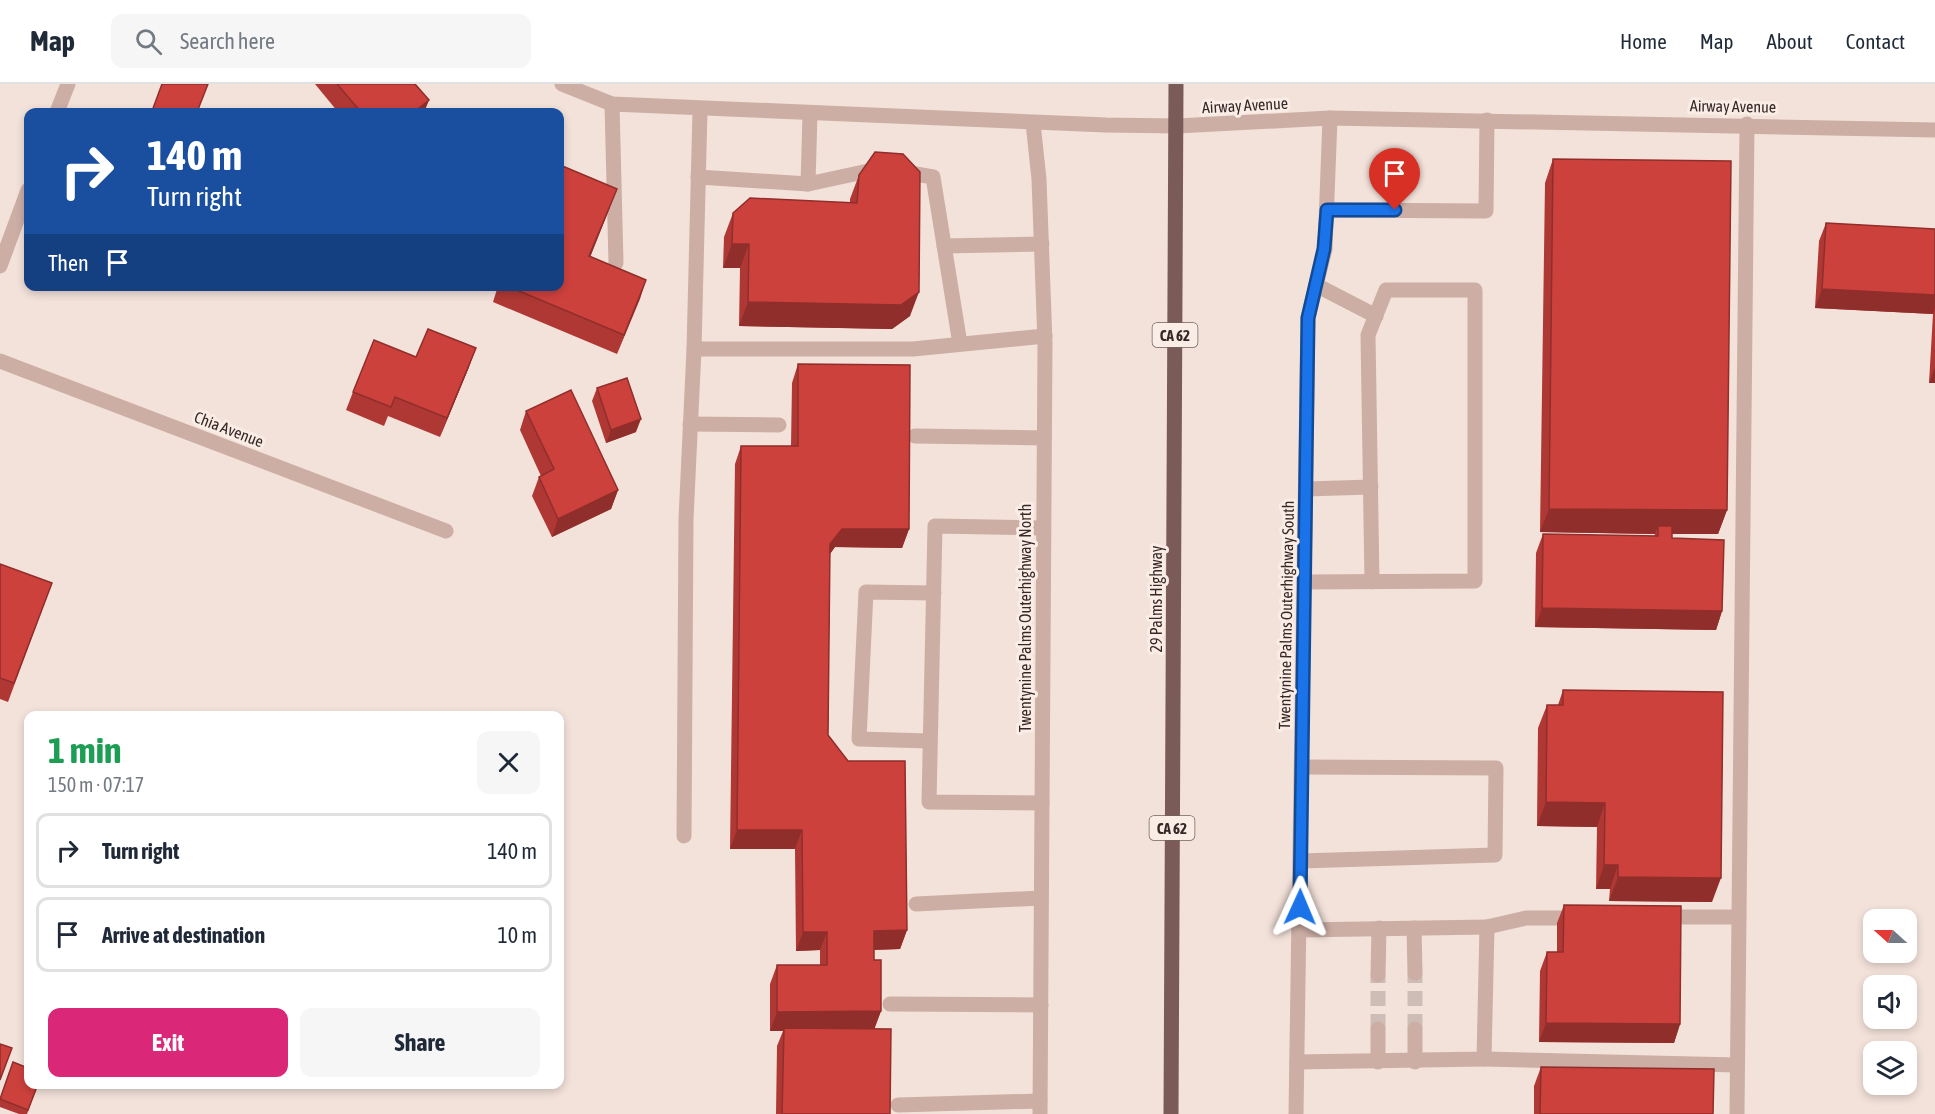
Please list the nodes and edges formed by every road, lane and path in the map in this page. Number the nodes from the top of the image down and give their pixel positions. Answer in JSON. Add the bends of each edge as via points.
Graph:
{"nodes":[{"id":1,"x":68,"y":84,"type":"edge"},
{"id":2,"x":562,"y":84,"type":"edge"},
{"id":3,"x":1176,"y":84,"type":"edge"},
{"id":4,"x":612,"y":104,"type":"junction"},
{"id":5,"x":59,"y":108,"type":"edge"},
{"id":6,"x":700,"y":110,"type":"junction"},
{"id":7,"x":810,"y":114,"type":"junction"},
{"id":8,"x":1330,"y":118,"type":"junction"},
{"id":9,"x":1487,"y":120,"type":"junction"},
{"id":10,"x":1033,"y":123,"type":"junction"},
{"id":11,"x":1747,"y":124,"type":"junction"},
{"id":12,"x":1177,"y":126,"type":"junction"},
{"id":13,"x":1935,"y":130,"type":"edge"},
{"id":14,"x":698,"y":177,"type":"junction"},
{"id":15,"x":808,"y":184,"type":"junction"},
{"id":16,"x":24,"y":201,"type":"edge"},
{"id":17,"x":1327,"y":210,"type":"junction"},
{"id":18,"x":1042,"y":244,"type":"junction"},
{"id":19,"x":944,"y":246,"type":"junction"},
{"id":20,"x":616,"y":263,"type":"dead end"},
{"id":21,"x":0,"y":266,"type":"edge"},
{"id":22,"x":1316,"y":285,"type":"junction"},
{"id":23,"x":1376,"y":316,"type":"junction"},
{"id":24,"x":1044,"y":336,"type":"junction"},
{"id":25,"x":960,"y":344,"type":"junction"},
{"id":26,"x":694,"y":349,"type":"junction"},
{"id":27,"x":0,"y":361,"type":"edge"},
{"id":28,"x":690,"y":424,"type":"junction"},
{"id":29,"x":779,"y":425,"type":"dead end"},
{"id":30,"x":915,"y":436,"type":"dead end"},
{"id":31,"x":1044,"y":438,"type":"junction"},
{"id":32,"x":1371,"y":487,"type":"junction"},
{"id":33,"x":1306,"y":489,"type":"junction"},
{"id":34,"x":1043,"y":528,"type":"junction"},
{"id":35,"x":446,"y":531,"type":"dead end"},
{"id":36,"x":1304,"y":582,"type":"junction"},
{"id":37,"x":1372,"y":582,"type":"junction"},
{"id":38,"x":934,"y":593,"type":"junction"},
{"id":39,"x":930,"y":741,"type":"junction"},
{"id":40,"x":1302,"y":767,"type":"junction"},
{"id":41,"x":1042,"y":803,"type":"junction"},
{"id":42,"x":684,"y":836,"type":"dead end"},
{"id":43,"x":1301,"y":861,"type":"junction"},
{"id":44,"x":1041,"y":898,"type":"junction"},
{"id":45,"x":916,"y":904,"type":"dead end"},
{"id":46,"x":1644,"y":917,"type":"edge"},
{"id":47,"x":1739,"y":917,"type":"junction"},
{"id":48,"x":1597,"y":918,"type":"edge"},
{"id":49,"x":1487,"y":927,"type":"junction"},
{"id":50,"x":1379,"y":928,"type":"junction"},
{"id":51,"x":1414,"y":928,"type":"junction"},
{"id":52,"x":1300,"y":930,"type":"junction"},
{"id":53,"x":1415,"y":973,"type":"tunnel mouth"},
{"id":54,"x":1378,"y":975,"type":"tunnel mouth"},
{"id":55,"x":890,"y":1004,"type":"dead end"},
{"id":56,"x":1041,"y":1005,"type":"junction"},
{"id":57,"x":1378,"y":1029,"type":"tunnel mouth"},
{"id":58,"x":1414,"y":1029,"type":"tunnel mouth"},
{"id":59,"x":1484,"y":1059,"type":"junction"},
{"id":60,"x":1297,"y":1062,"type":"junction"},
{"id":61,"x":1378,"y":1062,"type":"junction"},
{"id":62,"x":1415,"y":1062,"type":"junction"},
{"id":63,"x":1737,"y":1065,"type":"junction"},
{"id":64,"x":898,"y":1105,"type":"dead end"},
{"id":65,"x":1040,"y":1107,"type":"edge"},
{"id":66,"x":1171,"y":1114,"type":"edge"},
{"id":67,"x":1296,"y":1114,"type":"edge"},
{"id":68,"x":1737,"y":1114,"type":"edge"}],
"edges":[{"from":1,"to":5,"type":"street"},
{"from":2,"to":4,"type":"street","name":"Airway Avenue"},
{"from":3,"to":12,"type":"main road","name":"29 Palms Highway","number":"CA 62"},
{"from":4,"to":6,"type":"street","name":"Airway Avenue"},
{"from":4,"to":20,"type":"street"},
{"from":6,"to":7,"type":"street","name":"Airway Avenue"},
{"from":6,"to":14,"type":"street"},
{"from":7,"to":10,"type":"street","name":"Airway Avenue"},
{"from":7,"to":15,"type":"street"},
{"from":8,"to":9,"type":"street","name":"Airway Avenue"},
{"from":8,"to":12,"type":"street","name":"Airway Avenue"},
{"from":8,"to":17,"type":"street","name":"Twentynine Palms Outerhighway South"},
{"from":9,"to":11,"type":"street","name":"Airway Avenue"},
{"from":9,"to":17,"type":"street","via":[[1486,211]]},
{"from":10,"to":12,"type":"street","name":"Airway Avenue"},
{"from":10,"to":18,"type":"street","name":"Twentynine Palms Outerhighway North"},
{"from":11,"to":13,"type":"street","name":"Airway Avenue"},
{"from":11,"to":47,"type":"street"},
{"from":12,"to":66,"type":"main road","name":"29 Palms Highway","number":"CA 62"},
{"from":14,"to":15,"type":"street"},
{"from":14,"to":26,"type":"street"},
{"from":15,"to":19,"type":"street","via":[[882,168],[933,177]]},
{"from":16,"to":21,"type":"street"},
{"from":17,"to":22,"type":"street","name":"Twentynine Palms Outerhighway South"},
{"from":18,"to":19,"type":"street"},
{"from":18,"to":24,"type":"street","name":"Twentynine Palms Outerhighway North"},
{"from":19,"to":25,"type":"street"},
{"from":22,"to":23,"type":"street"},
{"from":22,"to":33,"type":"street","name":"Twentynine Palms Outerhighway South","via":[[1308,318]]},
{"from":23,"to":32,"type":"street","via":[[1368,336]]},
{"from":23,"to":37,"type":"street","via":[[1386,290],[1476,290],[1475,581]]},
{"from":24,"to":25,"type":"street"},
{"from":24,"to":31,"type":"street","name":"Twentynine Palms Outerhighway North"},
{"from":25,"to":26,"type":"street","via":[[913,349]]},
{"from":26,"to":28,"type":"street"},
{"from":27,"to":35,"type":"street","name":"Chia Avenue"},
{"from":28,"to":29,"type":"street"},
{"from":28,"to":42,"type":"street"},
{"from":30,"to":31,"type":"street"},
{"from":31,"to":34,"type":"street","name":"Twentynine Palms Outerhighway North"},
{"from":32,"to":33,"type":"street"},
{"from":32,"to":37,"type":"street"},
{"from":33,"to":36,"type":"street","name":"Twentynine Palms Outerhighway South"},
{"from":34,"to":38,"type":"street","via":[[935,526]]},
{"from":34,"to":41,"type":"street","name":"Twentynine Palms Outerhighway North"},
{"from":36,"to":37,"type":"street"},
{"from":36,"to":40,"type":"street","name":"Twentynine Palms Outerhighway South"},
{"from":38,"to":39,"type":"street"},
{"from":38,"to":39,"type":"street","via":[[866,592],[859,739]]},
{"from":39,"to":41,"type":"street","via":[[928,802]]},
{"from":40,"to":43,"type":"street","name":"Twentynine Palms Outerhighway South"},
{"from":40,"to":43,"type":"street","via":[[1496,768],[1495,855]]},
{"from":41,"to":44,"type":"street","name":"Twentynine Palms Outerhighway North"},
{"from":43,"to":52,"type":"street","name":"Twentynine Palms Outerhighway South"},
{"from":44,"to":45,"type":"street"},
{"from":44,"to":56,"type":"street","name":"Twentynine Palms Outerhighway North"},
{"from":46,"to":47,"type":"street"},
{"from":47,"to":63,"type":"street"},
{"from":48,"to":49,"type":"street","via":[[1526,918]]},
{"from":49,"to":51,"type":"street"},
{"from":49,"to":59,"type":"street"},
{"from":50,"to":51,"type":"street"},
{"from":50,"to":52,"type":"street"},
{"from":50,"to":54,"type":"street"},
{"from":51,"to":53,"type":"street"},
{"from":52,"to":60,"type":"street","name":"Twentynine Palms Outerhighway South"},
{"from":55,"to":56,"type":"street"},
{"from":56,"to":65,"type":"street","name":"Twentynine Palms Outerhighway North"},
{"from":57,"to":61,"type":"street"},
{"from":58,"to":62,"type":"street"},
{"from":59,"to":62,"type":"street"},
{"from":59,"to":63,"type":"street"},
{"from":60,"to":61,"type":"street"},
{"from":60,"to":67,"type":"street","name":"Twentynine Palms Outerhighway South"},
{"from":61,"to":62,"type":"street"},
{"from":63,"to":68,"type":"street"},
{"from":64,"to":65,"type":"street"}]}
